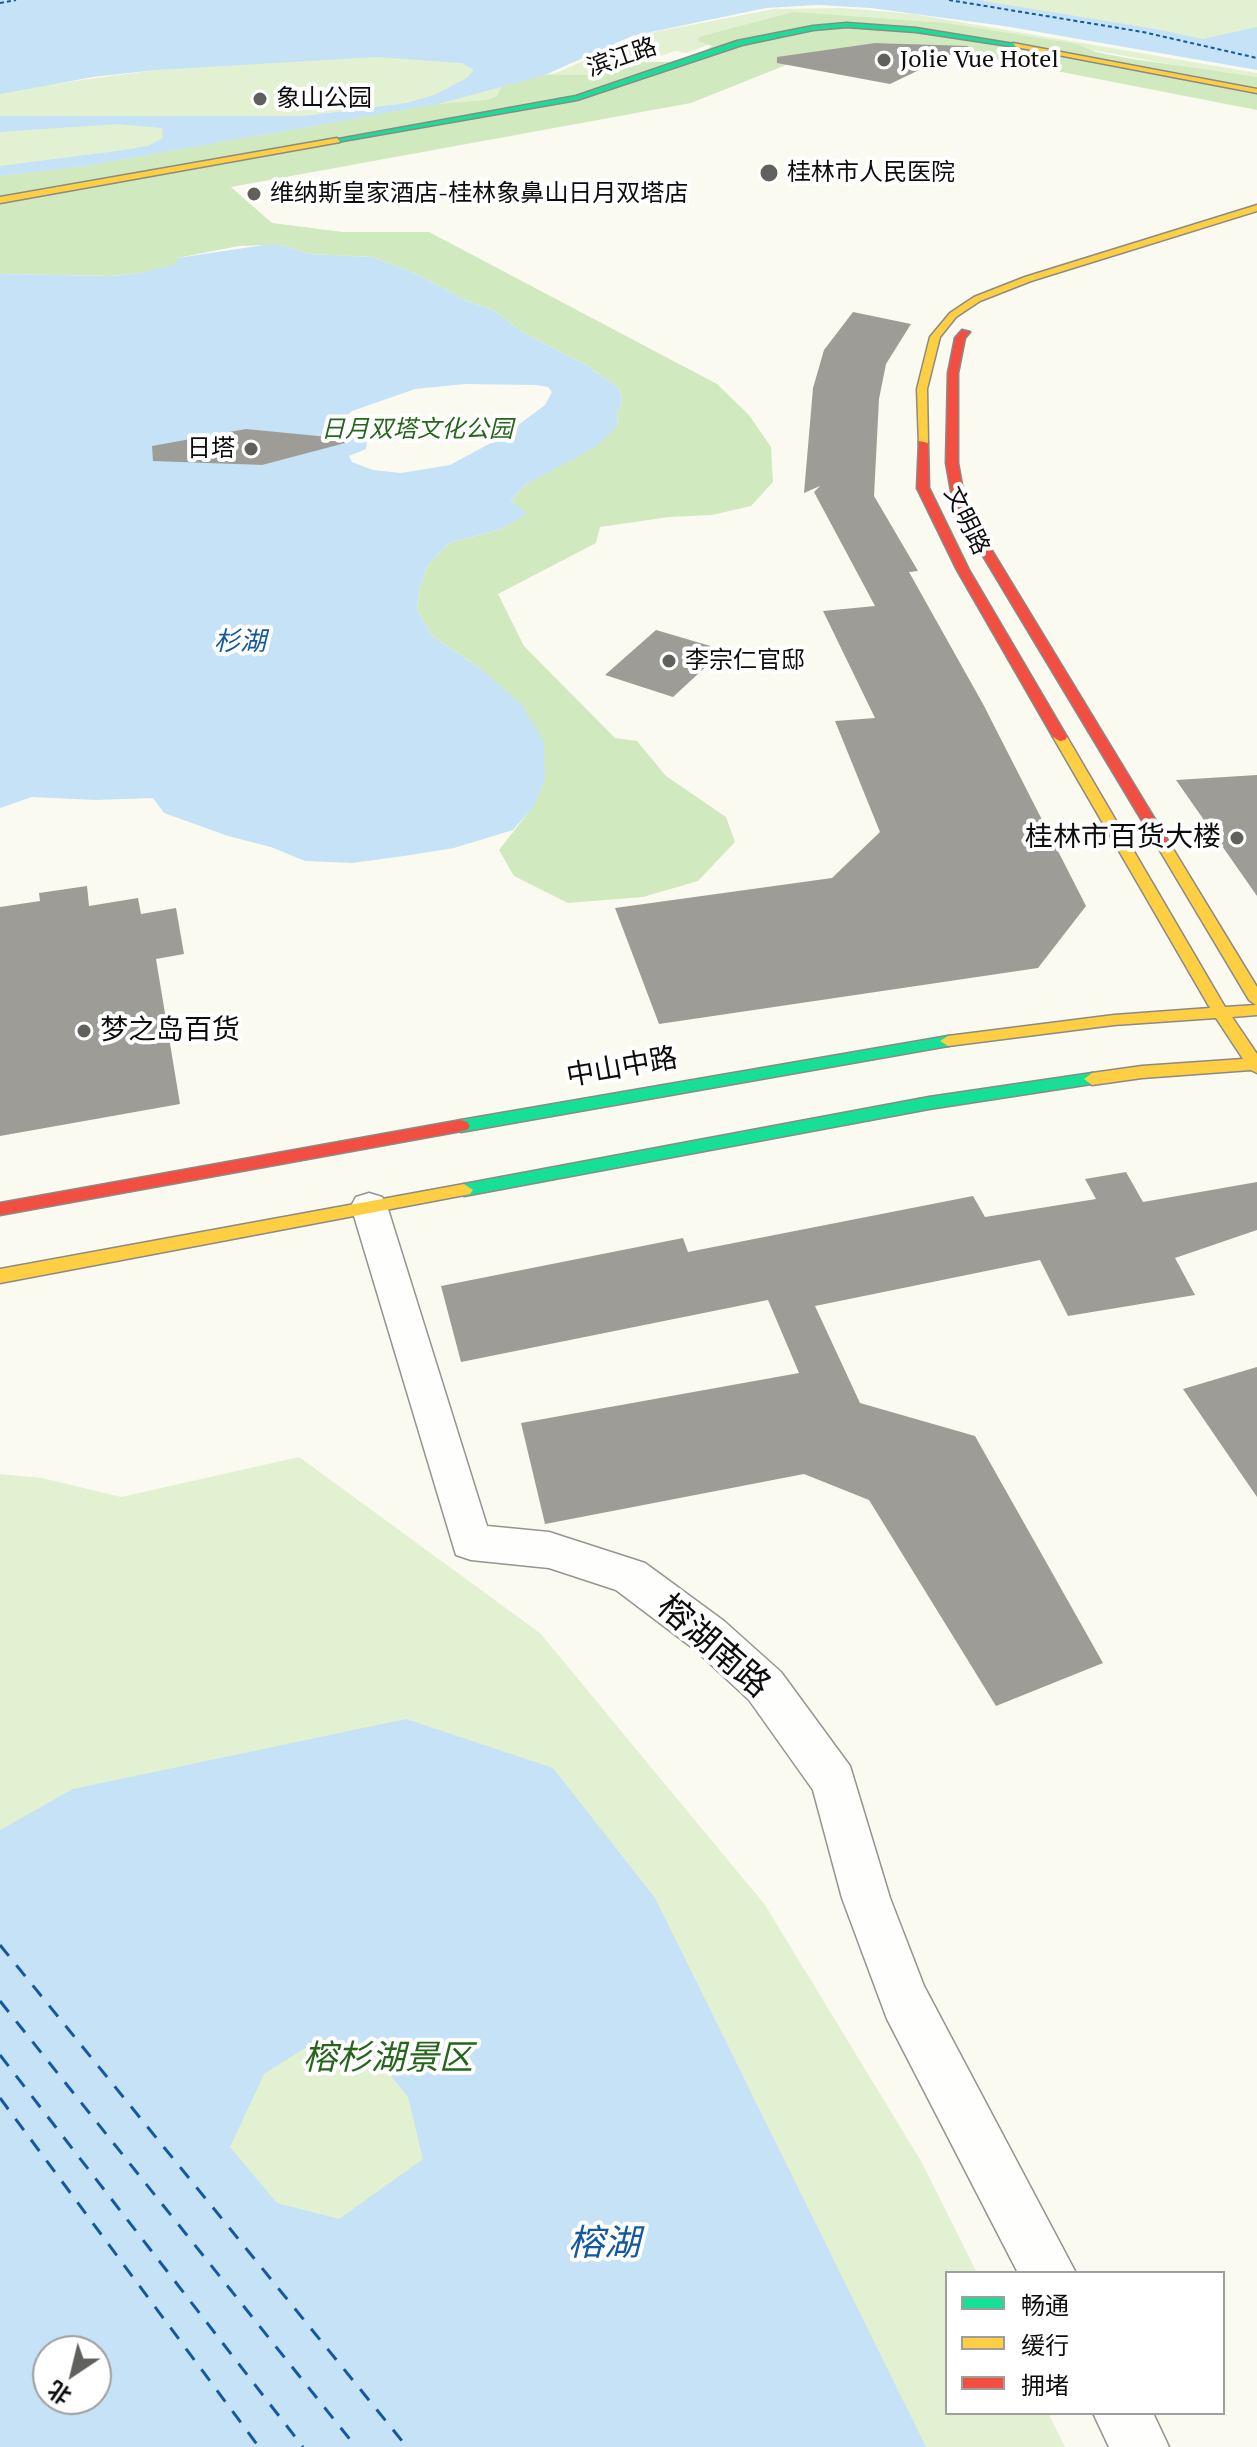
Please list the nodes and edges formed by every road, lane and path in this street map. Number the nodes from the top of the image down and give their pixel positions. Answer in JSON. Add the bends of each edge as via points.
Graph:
{"nodes":[{"id":1,"x":1257,"y":91,"type":"edge"},
{"id":2,"x":0,"y":200,"type":"edge"},
{"id":3,"x":1257,"y":208,"type":"edge"},
{"id":4,"x":1257,"y":221,"type":"edge"},
{"id":5,"x":1257,"y":1000,"type":"edge"},
{"id":6,"x":1257,"y":1010,"type":"edge"},
{"id":7,"x":1220,"y":1012,"type":"junction"},
{"id":8,"x":1256,"y":1065,"type":"edge"},
{"id":9,"x":369,"y":1206,"type":"junction"},
{"id":10,"x":0,"y":1209,"type":"edge"},
{"id":11,"x":0,"y":1276,"type":"edge"},
{"id":12,"x":1047,"y":2271,"type":"edge"},
{"id":13,"x":1123,"y":2415,"type":"edge"},
{"id":14,"x":1140,"y":2447,"type":"edge"}],
"edges":[{"from":1,"to":2,"type":"main road","name":"滨江路","via":[[988,40],[847,25],[740,43],[577,98]]},
{"from":3,"to":7,"type":"main road","name":"文明路","via":[[977,299],[953,315],[935,337],[922,389],[923,488],[963,570]]},
{"from":4,"to":5,"type":"main road","name":"文明路","via":[[1022,294],[976,320],[960,338],[953,373],[952,463],[968,521]]},
{"from":6,"to":7,"type":"main road","name":"中山中路"},
{"from":7,"to":8,"type":"main road","name":"文明路"},
{"from":7,"to":10,"type":"main road","name":"中山中路","via":[[901,1047]]},
{"from":8,"to":9,"type":"main road","via":[[1142,1072],[929,1103]]},
{"from":9,"to":11,"type":"main road"},
{"from":9,"to":12,"type":"street","name":"榕湖南路","via":[[471,1542],[549,1550],[630,1576],[709,1635],[765,1686],[834,1781],[866,1898],[905,2001]]},
{"from":13,"to":14,"type":"street"}]}
